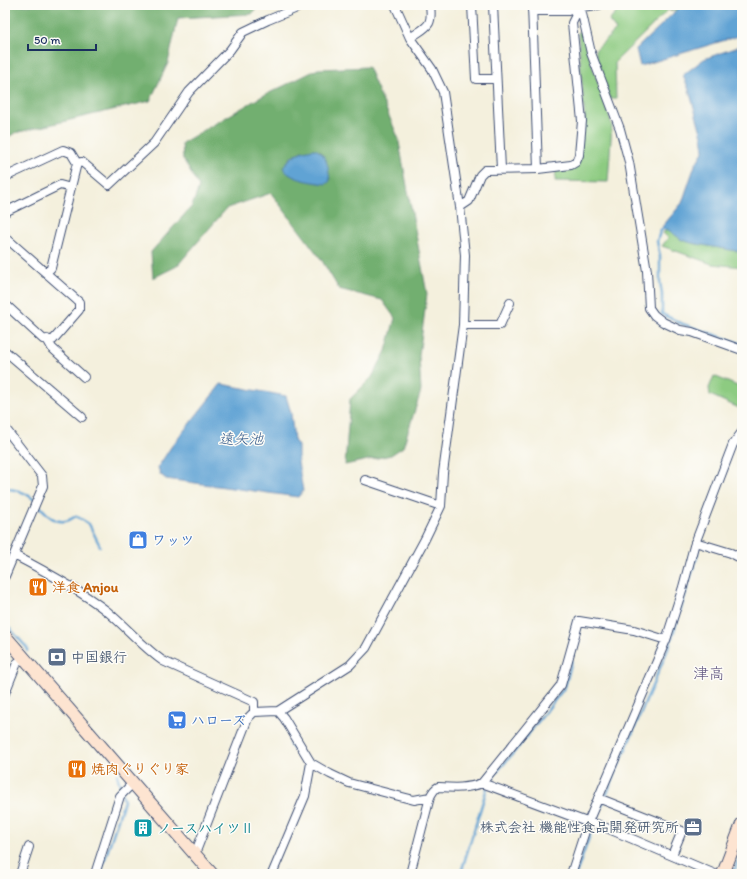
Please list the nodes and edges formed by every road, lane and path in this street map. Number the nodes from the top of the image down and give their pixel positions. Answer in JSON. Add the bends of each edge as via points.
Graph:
{"nodes":[{"id":1,"x":301,"y":5,"type":"edge"},
{"id":2,"x":395,"y":5,"type":"edge"},
{"id":3,"x":430,"y":5,"type":"edge"},
{"id":4,"x":472,"y":5,"type":"edge"},
{"id":5,"x":493,"y":5,"type":"edge"},
{"id":6,"x":599,"y":5,"type":"edge"},
{"id":7,"x":580,"y":6,"type":"edge"},
{"id":8,"x":532,"y":8,"type":"edge"},
{"id":9,"x":410,"y":38,"type":"junction"},
{"id":10,"x":496,"y":79,"type":"junction"},
{"id":11,"x":77,"y":163,"type":"junction"},
{"id":12,"x":501,"y":169,"type":"junction"},
{"id":13,"x":538,"y":169,"type":"junction"},
{"id":14,"x":5,"y":177,"type":"edge"},
{"id":15,"x":71,"y":188,"type":"junction"},
{"id":16,"x":460,"y":207,"type":"junction"},
{"id":17,"x":5,"y":212,"type":"edge"},
{"id":18,"x":5,"y":237,"type":"edge"},
{"id":19,"x":46,"y":273,"type":"junction"},
{"id":20,"x":510,"y":303,"type":"dead end"},
{"id":21,"x":5,"y":304,"type":"edge"},
{"id":22,"x":463,"y":325,"type":"junction"},
{"id":23,"x":47,"y":340,"type":"junction"},
{"id":24,"x":742,"y":350,"type":"edge"},
{"id":25,"x":5,"y":352,"type":"edge"},
{"id":26,"x":84,"y":377,"type":"dead end"},
{"id":27,"x":82,"y":417,"type":"dead end"},
{"id":28,"x":5,"y":428,"type":"edge"},
{"id":29,"x":742,"y":432,"type":"edge"},
{"id":30,"x":365,"y":480,"type":"dead end"},
{"id":31,"x":441,"y":506,"type":"junction"},
{"id":32,"x":697,"y":543,"type":"junction"},
{"id":33,"x":14,"y":555,"type":"junction"},
{"id":34,"x":742,"y":559,"type":"edge"},
{"id":35,"x":5,"y":576,"type":"edge"},
{"id":36,"x":5,"y":636,"type":"edge"},
{"id":37,"x":666,"y":640,"type":"junction"},
{"id":38,"x":24,"y":658,"type":"junction"},
{"id":39,"x":5,"y":692,"type":"edge"},
{"id":40,"x":278,"y":711,"type":"junction"},
{"id":41,"x":254,"y":712,"type":"junction"},
{"id":42,"x":311,"y":763,"type":"junction"},
{"id":43,"x":133,"y":783,"type":"junction"},
{"id":44,"x":482,"y":783,"type":"junction"},
{"id":45,"x":430,"y":796,"type":"junction"},
{"id":46,"x":602,"y":799,"type":"junction"},
{"id":47,"x":592,"y":823,"type":"junction"},
{"id":48,"x":742,"y":824,"type":"edge"},
{"id":49,"x":29,"y":847,"type":"dead end"},
{"id":50,"x":195,"y":854,"type":"junction"},
{"id":51,"x":672,"y":855,"type":"junction"},
{"id":52,"x":20,"y":874,"type":"edge"},
{"id":53,"x":95,"y":874,"type":"edge"},
{"id":54,"x":212,"y":874,"type":"edge"},
{"id":55,"x":272,"y":874,"type":"edge"},
{"id":56,"x":410,"y":874,"type":"edge"},
{"id":57,"x":571,"y":874,"type":"edge"},
{"id":58,"x":715,"y":874,"type":"edge"},
{"id":59,"x":723,"y":874,"type":"edge"}],
"edges":[{"from":1,"to":11,"type":"street","via":[[243,32],[230,50],[189,92],[154,143],[109,185],[82,162]]},
{"from":2,"to":9,"type":"street"},
{"from":3,"to":9,"type":"street","via":[[432,18],[429,24]]},
{"from":4,"to":10,"type":"street","via":[[476,79]]},
{"from":5,"to":10,"type":"street"},
{"from":6,"to":7,"type":"street"},
{"from":7,"to":8,"type":"street","via":[[568,11]]},
{"from":7,"to":13,"type":"street","via":[[572,23],[582,121],[580,155],[571,165]]},
{"from":7,"to":24,"type":"street","via":[[592,53],[620,129],[629,162],[647,271],[649,308],[663,322],[680,330]]},
{"from":8,"to":13,"type":"street"},
{"from":9,"to":16,"type":"street","via":[[432,69],[443,92]]},
{"from":10,"to":12,"type":"street"},
{"from":11,"to":14,"type":"street","via":[[71,153],[63,150]]},
{"from":11,"to":15,"type":"street"},
{"from":12,"to":13,"type":"street"},
{"from":12,"to":16,"type":"street","via":[[485,170],[480,175],[469,201]]},
{"from":15,"to":17,"type":"street","via":[[60,185]]},
{"from":15,"to":19,"type":"street","via":[[51,268]]},
{"from":16,"to":22,"type":"street","via":[[465,254]]},
{"from":18,"to":19,"type":"street"},
{"from":19,"to":23,"type":"street","via":[[79,302],[79,310],[52,340]]},
{"from":20,"to":22,"type":"street","via":[[500,326]]},
{"from":21,"to":23,"type":"street"},
{"from":22,"to":31,"type":"street"},
{"from":23,"to":26,"type":"street","via":[[52,348]]},
{"from":25,"to":27,"type":"street"},
{"from":28,"to":33,"type":"street","via":[[42,476],[43,486]]},
{"from":29,"to":32,"type":"street","via":[[733,444]]},
{"from":30,"to":31,"type":"street"},
{"from":31,"to":40,"type":"street","via":[[366,648],[350,665]]},
{"from":32,"to":34,"type":"street"},
{"from":32,"to":37,"type":"street"},
{"from":33,"to":35,"type":"street"},
{"from":33,"to":41,"type":"street","via":[[98,605],[163,660],[254,702]]},
{"from":36,"to":38,"type":"street"},
{"from":37,"to":44,"type":"street","via":[[634,630],[579,621],[561,685]]},
{"from":37,"to":46,"type":"street"},
{"from":38,"to":39,"type":"street","via":[[17,663]]},
{"from":38,"to":43,"type":"street"},
{"from":40,"to":41,"type":"street"},
{"from":40,"to":42,"type":"street"},
{"from":41,"to":50,"type":"street","via":[[248,718]]},
{"from":42,"to":45,"type":"street","via":[[349,783],[414,800]]},
{"from":42,"to":55,"type":"street","via":[[305,796]]},
{"from":43,"to":50,"type":"street"},
{"from":43,"to":53,"type":"street","via":[[122,794]]},
{"from":44,"to":45,"type":"street","via":[[472,787],[438,787]]},
{"from":44,"to":47,"type":"street"},
{"from":45,"to":56,"type":"street"},
{"from":46,"to":47,"type":"street"},
{"from":46,"to":51,"type":"street","via":[[682,831]]},
{"from":47,"to":51,"type":"street"},
{"from":47,"to":57,"type":"street"},
{"from":48,"to":59,"type":"street"},
{"from":49,"to":52,"type":"street"},
{"from":50,"to":54,"type":"street"},
{"from":51,"to":58,"type":"street"}]}
